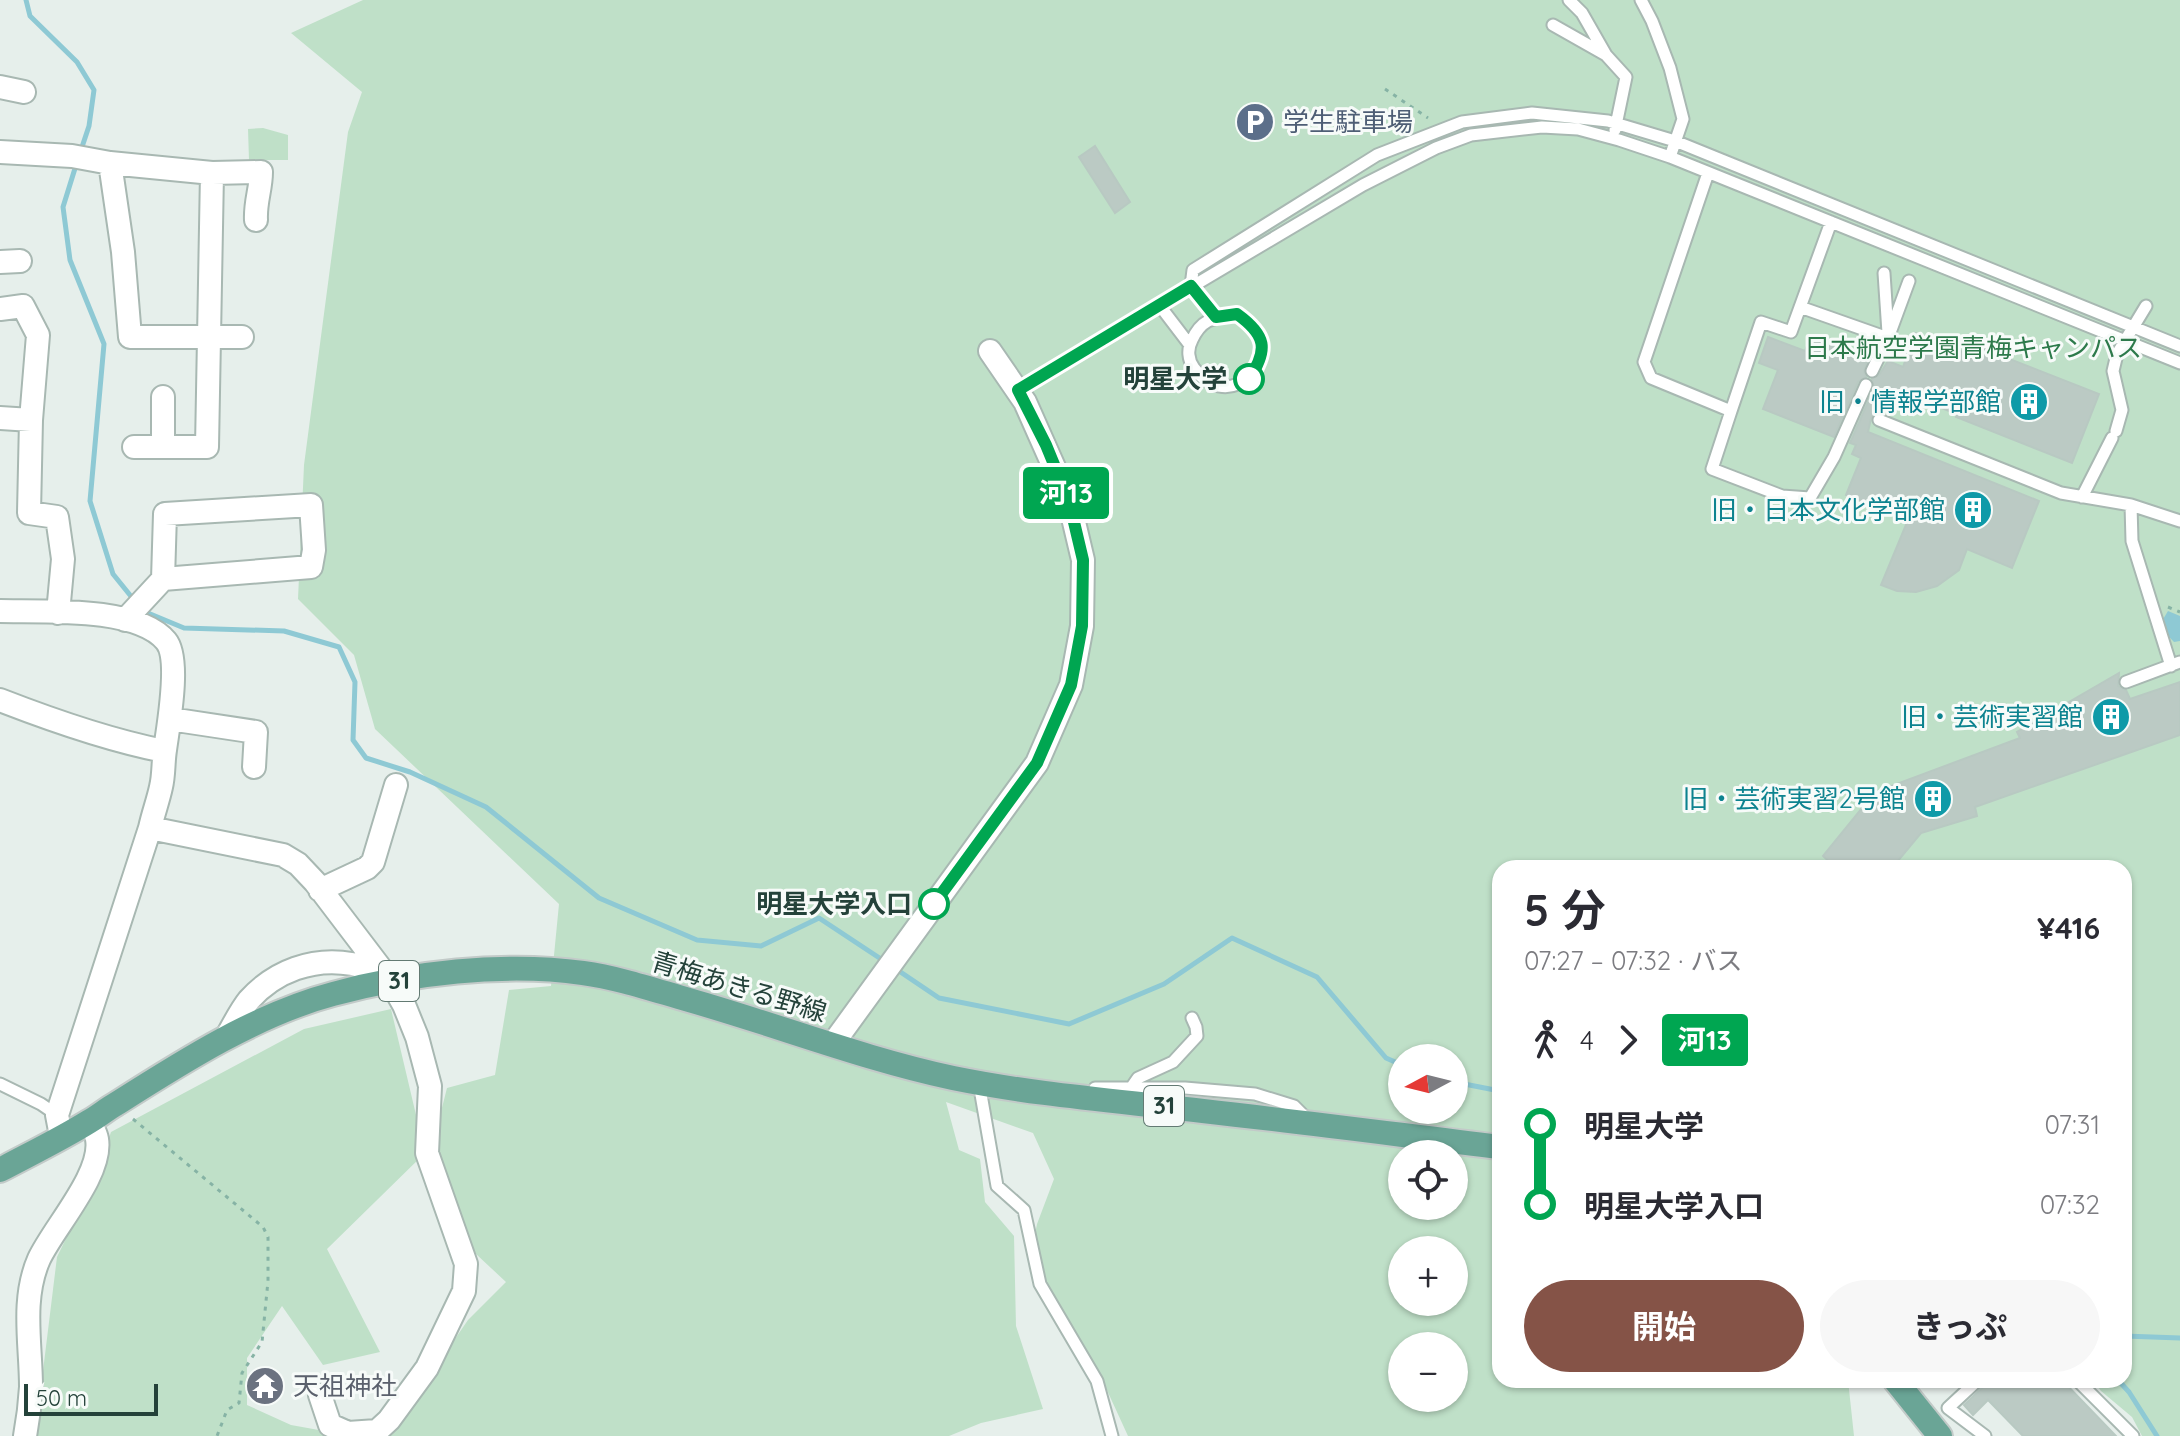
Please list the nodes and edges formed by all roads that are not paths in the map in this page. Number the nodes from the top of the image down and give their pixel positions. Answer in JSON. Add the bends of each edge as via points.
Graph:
{"nodes":[{"id":1,"x":1569,"y":0,"type":"edge"},
{"id":2,"x":1641,"y":0,"type":"edge"},
{"id":3,"x":1553,"y":25,"type":"dead end"},
{"id":4,"x":1606,"y":55,"type":"junction"},
{"id":5,"x":0,"y":87,"type":"edge"},
{"id":6,"x":24,"y":92,"type":"dead end"},
{"id":7,"x":1616,"y":123,"type":"junction"},
{"id":8,"x":1613,"y":138,"type":"junction"},
{"id":9,"x":1675,"y":141,"type":"junction"},
{"id":10,"x":0,"y":152,"type":"edge"},
{"id":11,"x":1670,"y":157,"type":"junction"},
{"id":12,"x":91,"y":160,"type":"junction"},
{"id":13,"x":212,"y":173,"type":"junction"},
{"id":14,"x":1708,"y":173,"type":"junction"},
{"id":15,"x":256,"y":220,"type":"dead end"},
{"id":16,"x":1831,"y":222,"type":"junction"},
{"id":17,"x":1884,"y":273,"type":"dead end"},
{"id":18,"x":1909,"y":281,"type":"dead end"},
{"id":19,"x":1191,"y":286,"type":"junction"},
{"id":20,"x":1160,"y":306,"type":"junction"},
{"id":21,"x":2146,"y":306,"type":"dead end"},
{"id":22,"x":1800,"y":307,"type":"junction"},
{"id":23,"x":0,"y":309,"type":"edge"},
{"id":24,"x":1216,"y":317,"type":"junction"},
{"id":25,"x":2133,"y":327,"type":"junction"},
{"id":26,"x":242,"y":337,"type":"dead end"},
{"id":27,"x":210,"y":338,"type":"junction"},
{"id":28,"x":1888,"y":338,"type":"junction"},
{"id":29,"x":2125,"y":340,"type":"junction"},
{"id":30,"x":1189,"y":344,"type":"junction"},
{"id":31,"x":2180,"y":346,"type":"edge"},
{"id":32,"x":990,"y":351,"type":"dead end"},
{"id":33,"x":2180,"y":363,"type":"edge"},
{"id":34,"x":1872,"y":371,"type":"dead end"},
{"id":35,"x":1866,"y":385,"type":"dead end"},
{"id":36,"x":1018,"y":390,"type":"junction"},
{"id":37,"x":163,"y":397,"type":"dead end"},
{"id":38,"x":1731,"y":411,"type":"junction"},
{"id":39,"x":0,"y":418,"type":"edge"},
{"id":40,"x":31,"y":420,"type":"junction"},
{"id":41,"x":1879,"y":420,"type":"dead end"},
{"id":42,"x":134,"y":447,"type":"dead end"},
{"id":43,"x":163,"y":447,"type":"junction"},
{"id":44,"x":2082,"y":497,"type":"junction"},
{"id":45,"x":2131,"y":505,"type":"junction"},
{"id":46,"x":2180,"y":521,"type":"edge"},
{"id":47,"x":163,"y":579,"type":"junction"},
{"id":48,"x":0,"y":611,"type":"edge"},
{"id":49,"x":58,"y":613,"type":"junction"},
{"id":50,"x":128,"y":617,"type":"junction"},
{"id":51,"x":2176,"y":664,"type":"edge"},
{"id":52,"x":2126,"y":682,"type":"dead end"},
{"id":53,"x":0,"y":700,"type":"edge"},
{"id":54,"x":170,"y":719,"type":"junction"},
{"id":55,"x":164,"y":751,"type":"junction"},
{"id":56,"x":254,"y":767,"type":"dead end"},
{"id":57,"x":396,"y":785,"type":"dead end"},
{"id":58,"x":150,"y":828,"type":"junction"},
{"id":59,"x":320,"y":890,"type":"junction"},
{"id":60,"x":391,"y":982,"type":"junction"},
{"id":61,"x":1192,"y":1018,"type":"dead end"},
{"id":62,"x":226,"y":1038,"type":"junction"},
{"id":63,"x":832,"y":1045,"type":"junction"},
{"id":64,"x":979,"y":1082,"type":"junction"},
{"id":65,"x":0,"y":1084,"type":"edge"},
{"id":66,"x":1131,"y":1088,"type":"junction"},
{"id":67,"x":1077,"y":1097,"type":"junction"},
{"id":68,"x":90,"y":1121,"type":"junction"},
{"id":69,"x":1311,"y":1123,"type":"junction"},
{"id":70,"x":59,"y":1126,"type":"junction"},
{"id":71,"x":1492,"y":1146,"type":"edge"},
{"id":72,"x":0,"y":1170,"type":"edge"},
{"id":73,"x":1901,"y":1388,"type":"edge"},
{"id":74,"x":1969,"y":1388,"type":"edge"},
{"id":75,"x":2085,"y":1388,"type":"edge"},
{"id":76,"x":320,"y":1395,"type":"dead end"},
{"id":77,"x":25,"y":1436,"type":"edge"},
{"id":78,"x":1112,"y":1436,"type":"edge"},
{"id":79,"x":1940,"y":1436,"type":"edge"},
{"id":80,"x":1985,"y":1436,"type":"edge"},
{"id":81,"x":2133,"y":1436,"type":"edge"}],
"edges":[{"from":1,"to":4,"type":"lane"},
{"from":2,"to":9,"type":"lane","via":[[1680,106],[1683,119]]},
{"from":3,"to":4,"type":"lane"},
{"from":4,"to":7,"type":"lane","via":[[1626,77]]},
{"from":5,"to":6,"type":"street"},
{"from":7,"to":8,"type":"lane"},
{"from":7,"to":9,"type":"lane"},
{"from":7,"to":19,"type":"lane","via":[[1532,113],[1462,122],[1433,133],[1377,155],[1310,196],[1193,270]]},
{"from":8,"to":11,"type":"lane"},
{"from":8,"to":19,"type":"lane","via":[[1542,127],[1471,135],[1363,185]]},
{"from":9,"to":11,"type":"lane"},
{"from":9,"to":25,"type":"lane"},
{"from":10,"to":12,"type":"street"},
{"from":11,"to":14,"type":"lane"},
{"from":12,"to":13,"type":"street"},
{"from":12,"to":27,"type":"street","via":[[123,252],[130,337]]},
{"from":13,"to":15,"type":"street","via":[[261,172]]},
{"from":13,"to":27,"type":"street"},
{"from":14,"to":16,"type":"lane"},
{"from":14,"to":38,"type":"lane","via":[[1644,362],[1651,378]]},
{"from":16,"to":22,"type":"lane"},
{"from":16,"to":29,"type":"lane"},
{"from":17,"to":28,"type":"lane"},
{"from":18,"to":28,"type":"lane"},
{"from":19,"to":20,"type":"lane"},
{"from":19,"to":24,"type":"lane"},
{"from":20,"to":30,"type":"lane"},
{"from":20,"to":36,"type":"lane"},
{"from":21,"to":25,"type":"lane"},
{"from":22,"to":28,"type":"lane"},
{"from":22,"to":38,"type":"lane","via":[[1791,332],[1761,322]]},
{"from":23,"to":40,"type":"street","via":[[22,296],[38,335]]},
{"from":24,"to":30,"type":"lane","via":[[1200,325]]},
{"from":24,"to":30,"type":"lane","via":[[1237,314],[1253,326],[1263,345],[1260,363],[1249,379],[1228,388],[1211,385],[1189,361]]},
{"from":25,"to":29,"type":"lane"},
{"from":25,"to":31,"type":"lane"},
{"from":26,"to":27,"type":"street"},
{"from":27,"to":43,"type":"street","via":[[207,447]]},
{"from":28,"to":34,"type":"lane"},
{"from":29,"to":33,"type":"lane"},
{"from":29,"to":44,"type":"lane","via":[[2113,371],[2122,410]]},
{"from":32,"to":36,"type":"street"},
{"from":35,"to":38,"type":"lane","via":[[1858,412],[1810,498],[1782,496],[1712,469]]},
{"from":36,"to":63,"type":"street","via":[[1069,501],[1083,560],[1082,626],[1071,685],[1037,763]]},
{"from":37,"to":43,"type":"street"},
{"from":39,"to":40,"type":"street"},
{"from":40,"to":49,"type":"street","via":[[19,513],[57,517],[63,559]]},
{"from":41,"to":44,"type":"lane"},
{"from":42,"to":43,"type":"street"},
{"from":44,"to":45,"type":"lane"},
{"from":45,"to":46,"type":"lane"},
{"from":45,"to":51,"type":"lane","via":[[2132,541]]},
{"from":47,"to":47,"type":"street","via":[[311,567],[311,505],[165,514]]},
{"from":47,"to":50,"type":"street"},
{"from":48,"to":49,"type":"street"},
{"from":49,"to":50,"type":"street"},
{"from":50,"to":54,"type":"street","via":[[165,640],[171,650]]},
{"from":51,"to":52,"type":"lane"},
{"from":53,"to":55,"type":"street"},
{"from":54,"to":55,"type":"street"},
{"from":54,"to":56,"type":"street","via":[[256,732]]},
{"from":55,"to":58,"type":"street"},
{"from":57,"to":59,"type":"street","via":[[373,862]]},
{"from":58,"to":59,"type":"street","via":[[283,855]]},
{"from":58,"to":70,"type":"street"},
{"from":59,"to":60,"type":"street"},
{"from":60,"to":62,"type":"main road","name":"青梅あきる野線","number":"31","via":[[331,994]]},
{"from":60,"to":62,"type":"street","via":[[355,964],[299,966],[271,979],[247,1002]]},
{"from":60,"to":63,"type":"main road","name":"青梅あきる野線","number":"31","via":[[497,969],[581,973],[628,982]]},
{"from":60,"to":76,"type":"street","via":[[417,1037],[430,1086],[427,1153],[466,1264],[464,1291],[427,1368],[377,1431],[348,1433],[330,1425]]},
{"from":61,"to":66,"type":"lane","via":[[1197,1036],[1173,1062],[1138,1078]]},
{"from":62,"to":68,"type":"main road","name":"青梅あきる野線","number":"31"},
{"from":63,"to":64,"type":"main road","name":"青梅あきる野線","number":"31"},
{"from":64,"to":67,"type":"main road","name":"青梅あきる野線","number":"31"},
{"from":64,"to":78,"type":"lane","via":[[997,1186],[1024,1210],[1040,1284],[1097,1381]]},
{"from":65,"to":70,"type":"lane","via":[[41,1104]]},
{"from":66,"to":67,"type":"lane","via":[[1089,1088]]},
{"from":66,"to":69,"type":"lane","via":[[1255,1094],[1294,1106]]},
{"from":67,"to":69,"type":"main road","name":"青梅あきる野線","number":"31"},
{"from":68,"to":70,"type":"main road","name":"青梅あきる野線","number":"31"},
{"from":68,"to":77,"type":"street","via":[[97,1140],[95,1158],[86,1183],[38,1261],[31,1285],[31,1387]]},
{"from":69,"to":71,"type":"main road","name":"青梅あきる野線","number":"31"},
{"from":70,"to":72,"type":"main road","name":"青梅あきる野線","number":"31"},
{"from":73,"to":79,"type":"main road"},
{"from":74,"to":80,"type":"lane","via":[[1948,1408]]},
{"from":75,"to":81,"type":"lane"}]}
